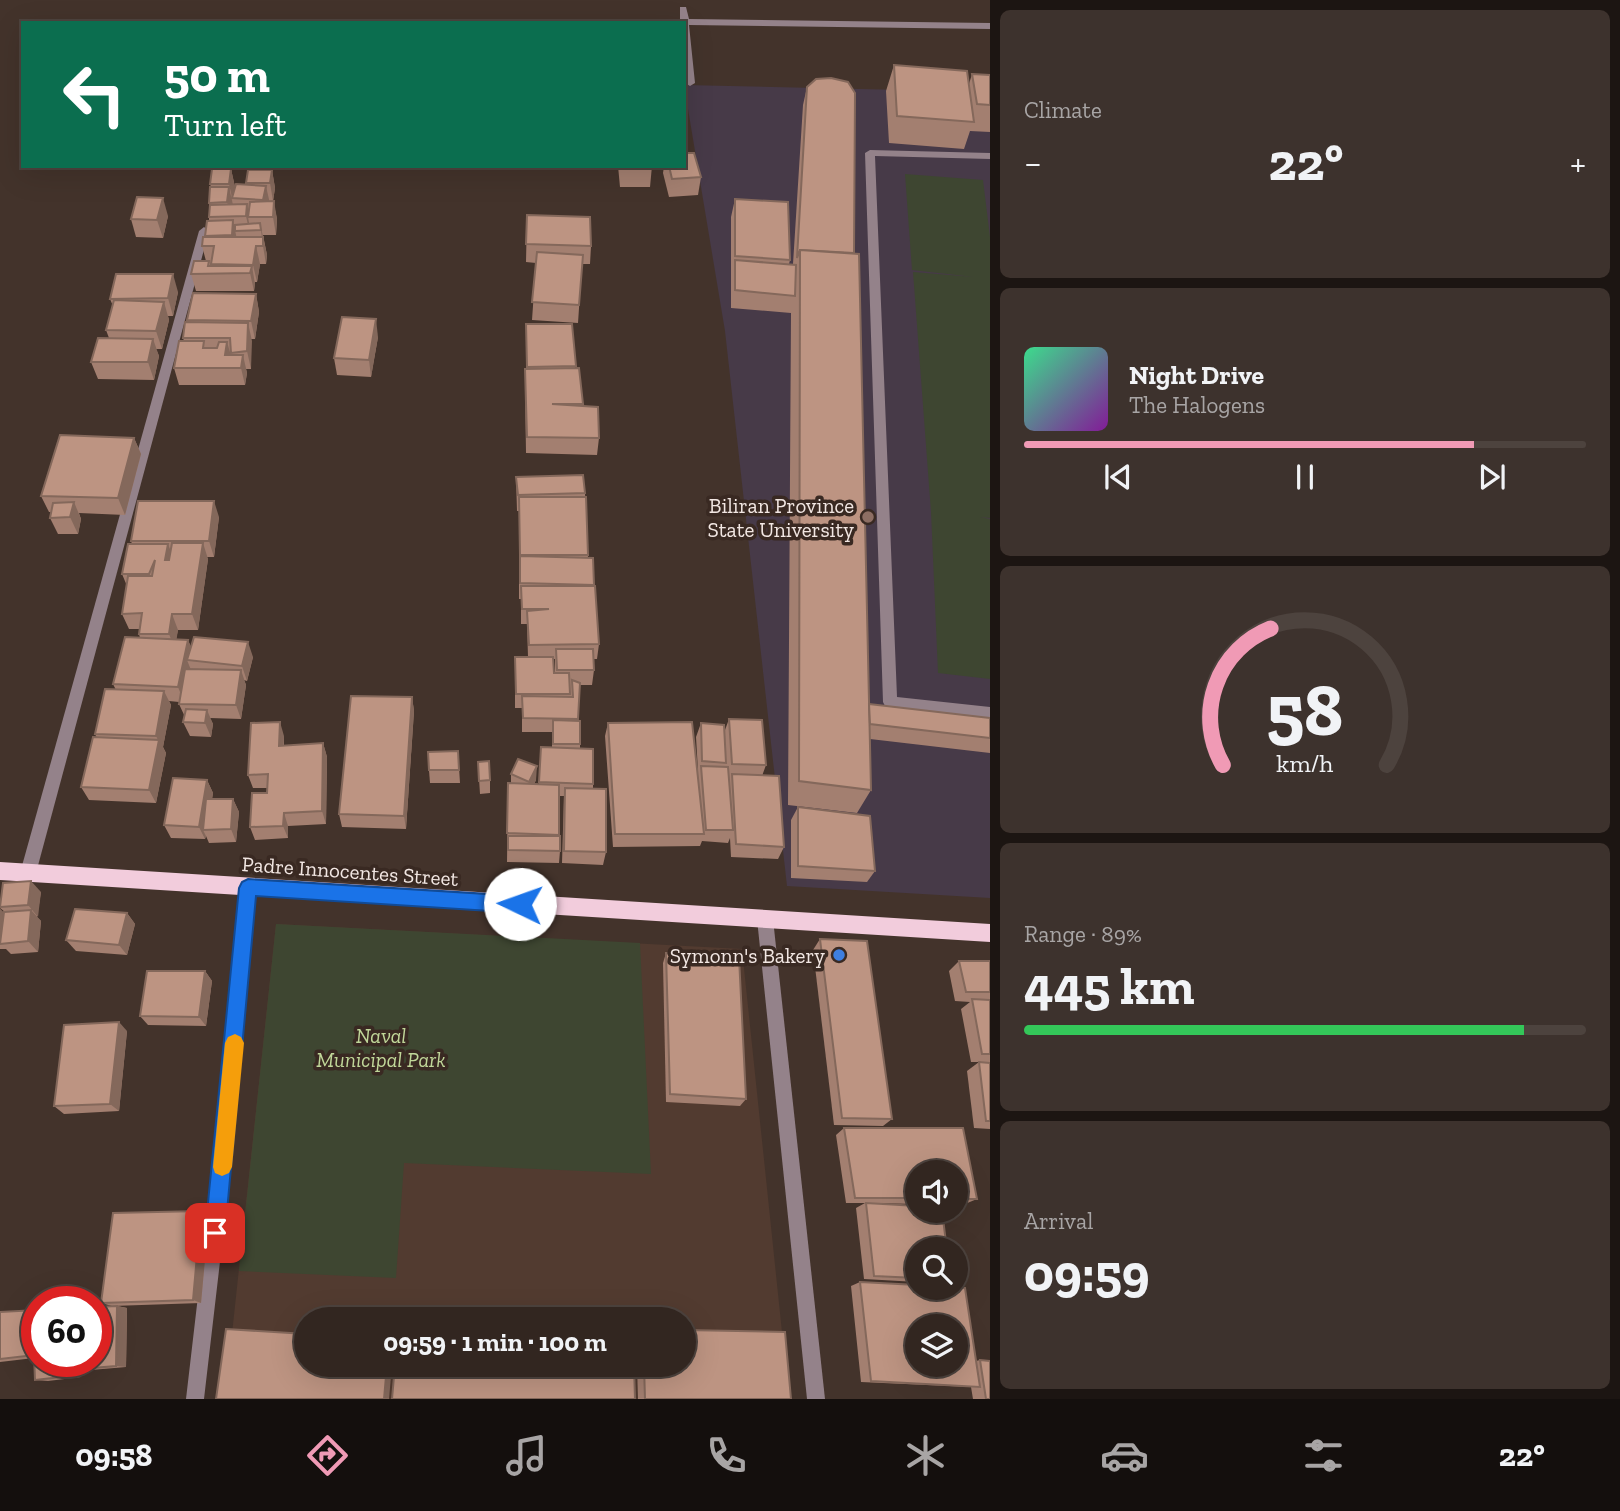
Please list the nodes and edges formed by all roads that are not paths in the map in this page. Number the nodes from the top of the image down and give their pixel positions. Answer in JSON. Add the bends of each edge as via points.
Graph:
{"nodes":[{"id":1,"x":683,"y":9,"type":"dead end"},
{"id":2,"x":685,"y":21,"type":"edge"},
{"id":3,"x":686,"y":22,"type":"edge"},
{"id":4,"x":990,"y":26,"type":"edge"},
{"id":5,"x":686,"y":34,"type":"edge"},
{"id":6,"x":690,"y":83,"type":"dead end"},
{"id":7,"x":990,"y":156,"type":"edge"},
{"id":8,"x":204,"y":231,"type":"edge"},
{"id":9,"x":990,"y":713,"type":"edge"},
{"id":10,"x":0,"y":871,"type":"edge"},
{"id":11,"x":28,"y":873,"type":"junction"},
{"id":12,"x":248,"y":888,"type":"junction"},
{"id":13,"x":765,"y":919,"type":"junction"},
{"id":14,"x":990,"y":933,"type":"edge"},
{"id":15,"x":195,"y":1399,"type":"edge"},
{"id":16,"x":816,"y":1399,"type":"edge"}],
"edges":[{"from":1,"to":2,"type":"street"},
{"from":3,"to":4,"type":"street"},
{"from":5,"to":6,"type":"street"},
{"from":7,"to":9,"type":"street","via":[[870,153],[890,702]]},
{"from":8,"to":11,"type":"street"},
{"from":10,"to":11,"type":"main road","name":"Padre Innocentes Street"},
{"from":11,"to":12,"type":"main road","name":"Padre Innocentes Street"},
{"from":12,"to":13,"type":"main road","name":"Padre Innocentes Street"},
{"from":12,"to":15,"type":"street"},
{"from":13,"to":14,"type":"main road","name":"Padre Innocentes Street"},
{"from":13,"to":16,"type":"street"}]}
